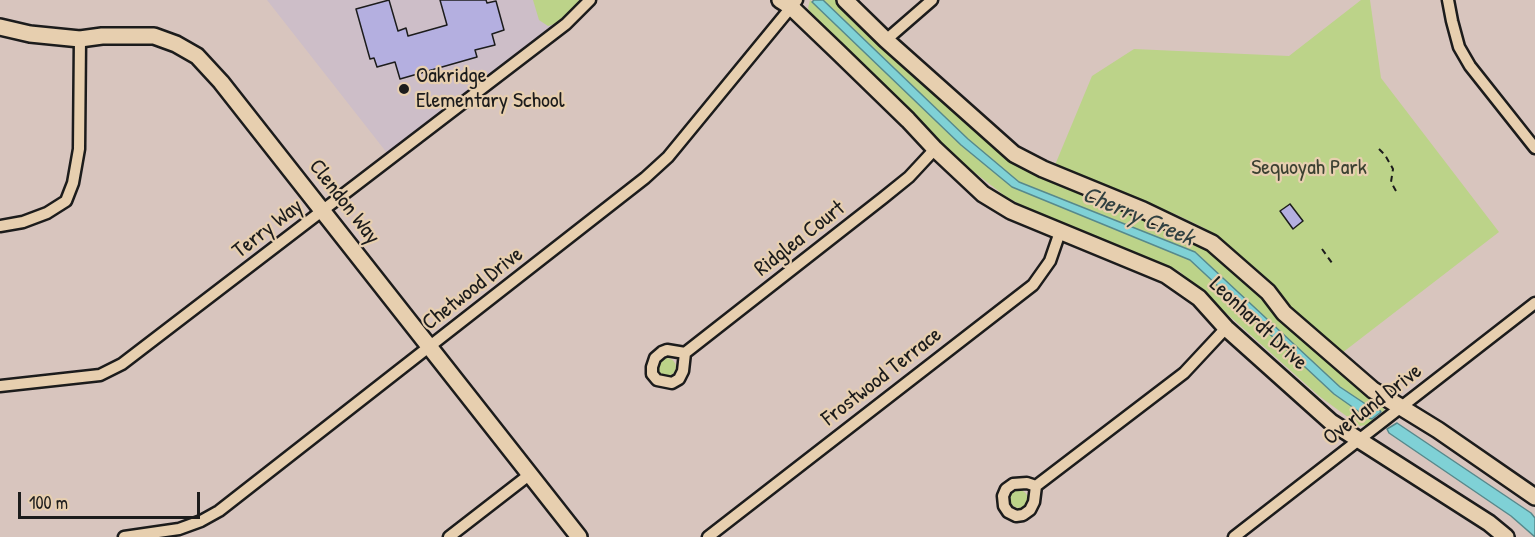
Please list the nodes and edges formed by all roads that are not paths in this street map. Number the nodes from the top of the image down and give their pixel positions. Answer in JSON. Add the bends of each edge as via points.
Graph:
{"nodes":[{"id":1,"x":590,"y":0,"type":"edge"},
{"id":2,"x":845,"y":0,"type":"edge"},
{"id":3,"x":932,"y":0,"type":"edge"},
{"id":4,"x":1448,"y":0,"type":"edge"},
{"id":5,"x":789,"y":2,"type":"edge"},
{"id":6,"x":0,"y":27,"type":"edge"},
{"id":7,"x":80,"y":39,"type":"junction"},
{"id":8,"x":886,"y":40,"type":"junction"},
{"id":9,"x":1535,"y":148,"type":"edge"},
{"id":10,"x":934,"y":149,"type":"junction"},
{"id":11,"x":323,"y":211,"type":"junction"},
{"id":12,"x":0,"y":226,"type":"edge"},
{"id":13,"x":1060,"y":232,"type":"junction"},
{"id":14,"x":1535,"y":303,"type":"edge"},
{"id":15,"x":1226,"y":328,"type":"junction"},
{"id":16,"x":430,"y":348,"type":"junction"},
{"id":17,"x":685,"y":353,"type":"dead end"},
{"id":18,"x":0,"y":386,"type":"edge"},
{"id":19,"x":1396,"y":411,"type":"junction"},
{"id":20,"x":1361,"y":439,"type":"junction"},
{"id":21,"x":529,"y":475,"type":"junction"},
{"id":22,"x":1036,"y":486,"type":"dead end"},
{"id":23,"x":1535,"y":497,"type":"edge"},
{"id":24,"x":124,"y":537,"type":"edge"},
{"id":25,"x":449,"y":537,"type":"edge"},
{"id":26,"x":579,"y":537,"type":"edge"},
{"id":27,"x":708,"y":537,"type":"edge"},
{"id":28,"x":1234,"y":537,"type":"edge"},
{"id":29,"x":1506,"y":537,"type":"edge"}],
"edges":[{"from":1,"to":11,"type":"street","name":"Terry Way","via":[[566,24]]},
{"from":2,"to":8,"type":"street","name":"Leonhardt Drive"},
{"from":3,"to":8,"type":"street"},
{"from":4,"to":9,"type":"street","via":[[1465,57]]},
{"from":5,"to":10,"type":"street","name":"Leonhardt Drive"},
{"from":5,"to":16,"type":"street","name":"Chetwood Drive","via":[[668,156]]},
{"from":6,"to":7,"type":"street","name":"Clendon Way"},
{"from":7,"to":11,"type":"street","name":"Clendon Way","via":[[154,36],[197,56]]},
{"from":7,"to":12,"type":"street","via":[[79,148],[66,201],[23,222]]},
{"from":8,"to":19,"type":"street","name":"Leonhardt Drive","via":[[1014,154],[1212,243],[1268,292],[1284,313]]},
{"from":10,"to":13,"type":"street","name":"Leonhardt Drive","via":[[983,194]]},
{"from":10,"to":17,"type":"street","name":"Ridglea Court","via":[[909,177]]},
{"from":11,"to":16,"type":"street","name":"Clendon Way"},
{"from":11,"to":18,"type":"street","name":"Terry Way","via":[[122,364],[100,375]]},
{"from":13,"to":15,"type":"street","name":"Leonhardt Drive","via":[[1166,275],[1199,298]]},
{"from":13,"to":27,"type":"street","name":"Frostwood Terrace","via":[[1050,261],[1033,285]]},
{"from":14,"to":19,"type":"street","name":"Overland Drive"},
{"from":15,"to":20,"type":"street","name":"Leonhardt Drive","via":[[1331,422]]},
{"from":15,"to":22,"type":"street","via":[[1184,373]]},
{"from":16,"to":21,"type":"street","name":"Clendon Way"},
{"from":16,"to":24,"type":"street","name":"Chetwood Drive","via":[[219,511],[179,529]]},
{"from":19,"to":20,"type":"street","name":"Overland Drive"},
{"from":19,"to":23,"type":"street","name":"Leonhardt Drive","via":[[1438,430]]},
{"from":20,"to":28,"type":"street","name":"Overland Drive"},
{"from":20,"to":29,"type":"street","name":"Leonhardt Drive"},
{"from":21,"to":25,"type":"street"},
{"from":21,"to":26,"type":"street","name":"Clendon Way"}]}
